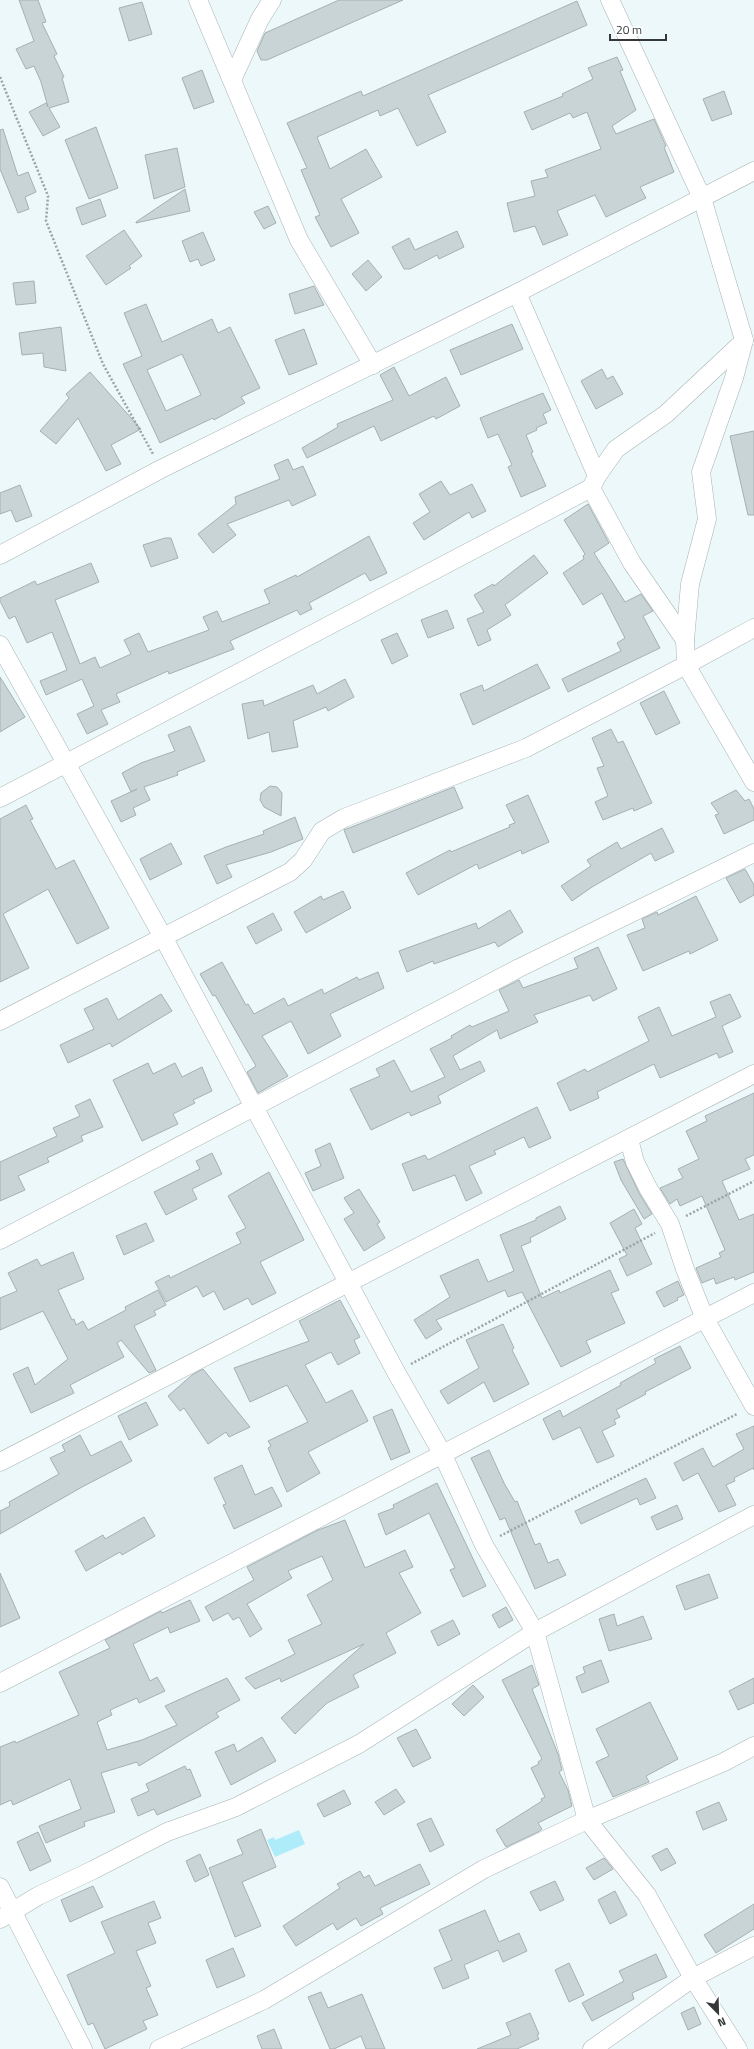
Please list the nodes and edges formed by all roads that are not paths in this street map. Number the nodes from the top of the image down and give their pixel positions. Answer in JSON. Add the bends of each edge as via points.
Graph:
{"nodes":[{"id":1,"x":198,"y":0,"type":"edge"},
{"id":2,"x":272,"y":0,"type":"edge"},
{"id":3,"x":610,"y":0,"type":"edge"},
{"id":4,"x":232,"y":80,"type":"junction"},
{"id":5,"x":754,"y":171,"type":"edge"},
{"id":6,"x":702,"y":198,"type":"junction"},
{"id":7,"x":517,"y":293,"type":"junction"},
{"id":8,"x":744,"y":340,"type":"junction"},
{"id":9,"x":373,"y":365,"type":"junction"},
{"id":10,"x":594,"y":482,"type":"junction"},
{"id":11,"x":0,"y":555,"type":"edge"},
{"id":12,"x":754,"y":628,"type":"edge"},
{"id":13,"x":685,"y":640,"type":"junction"},
{"id":14,"x":0,"y":645,"type":"edge"},
{"id":15,"x":686,"y":665,"type":"junction"},
{"id":16,"x":65,"y":764,"type":"junction"},
{"id":17,"x":754,"y":782,"type":"edge"},
{"id":18,"x":0,"y":798,"type":"edge"},
{"id":19,"x":754,"y":852,"type":"edge"},
{"id":20,"x":163,"y":937,"type":"junction"},
{"id":21,"x":0,"y":1021,"type":"edge"},
{"id":22,"x":754,"y":1074,"type":"edge"},
{"id":23,"x":255,"y":1106,"type":"junction"},
{"id":24,"x":629,"y":1139,"type":"junction"},
{"id":25,"x":0,"y":1240,"type":"edge"},
{"id":26,"x":349,"y":1284,"type":"junction"},
{"id":27,"x":754,"y":1293,"type":"edge"},
{"id":28,"x":705,"y":1318,"type":"junction"},
{"id":29,"x":754,"y":1406,"type":"edge"},
{"id":30,"x":442,"y":1453,"type":"junction"},
{"id":31,"x":0,"y":1462,"type":"edge"},
{"id":32,"x":754,"y":1515,"type":"edge"},
{"id":33,"x":535,"y":1632,"type":"junction"},
{"id":34,"x":0,"y":1682,"type":"edge"},
{"id":35,"x":754,"y":1746,"type":"edge"},
{"id":36,"x":587,"y":1820,"type":"junction"},
{"id":37,"x":0,"y":1887,"type":"edge"},
{"id":38,"x":6,"y":1915,"type":"edge"},
{"id":39,"x":754,"y":1946,"type":"edge"},
{"id":40,"x":693,"y":1978,"type":"junction"},
{"id":41,"x":84,"y":2049,"type":"edge"},
{"id":42,"x":159,"y":2049,"type":"edge"},
{"id":43,"x":592,"y":2049,"type":"edge"},
{"id":44,"x":738,"y":2049,"type":"edge"}],
"edges":[{"from":1,"to":4,"type":"street"},
{"from":2,"to":4,"type":"street","via":[[260,19]]},
{"from":3,"to":6,"type":"street"},
{"from":4,"to":9,"type":"street","via":[[299,240]]},
{"from":5,"to":6,"type":"street"},
{"from":6,"to":7,"type":"street"},
{"from":6,"to":8,"type":"street"},
{"from":7,"to":9,"type":"street"},
{"from":7,"to":10,"type":"street"},
{"from":8,"to":10,"type":"street","via":[[666,414],[616,449]]},
{"from":8,"to":13,"type":"street","via":[[734,378],[701,472],[707,519],[690,584]]},
{"from":9,"to":11,"type":"street","via":[[161,469]]},
{"from":10,"to":13,"type":"street","via":[[632,563]]},
{"from":10,"to":16,"type":"street"},
{"from":12,"to":15,"type":"street"},
{"from":13,"to":15,"type":"street"},
{"from":14,"to":16,"type":"street"},
{"from":15,"to":17,"type":"street"},
{"from":15,"to":20,"type":"street","via":[[526,748],[344,818],[322,831],[303,860],[290,872]]},
{"from":16,"to":18,"type":"street"},
{"from":16,"to":20,"type":"street"},
{"from":19,"to":23,"type":"street","via":[[519,968]]},
{"from":20,"to":21,"type":"street"},
{"from":20,"to":23,"type":"street"},
{"from":22,"to":24,"type":"street"},
{"from":23,"to":25,"type":"street"},
{"from":23,"to":26,"type":"street"},
{"from":24,"to":26,"type":"street"},
{"from":24,"to":28,"type":"street","via":[[635,1162],[670,1224]]},
{"from":26,"to":30,"type":"street"},
{"from":26,"to":31,"type":"street"},
{"from":27,"to":28,"type":"street"},
{"from":28,"to":29,"type":"street"},
{"from":28,"to":30,"type":"street"},
{"from":30,"to":33,"type":"street","via":[[484,1545]]},
{"from":30,"to":34,"type":"street"},
{"from":32,"to":33,"type":"street"},
{"from":33,"to":36,"type":"street"},
{"from":33,"to":38,"type":"street","via":[[359,1744],[236,1807],[167,1832],[38,1896]]},
{"from":35,"to":36,"type":"street","via":[[724,1762]]},
{"from":36,"to":40,"type":"street","via":[[647,1895]]},
{"from":36,"to":42,"type":"street","via":[[484,1869],[264,2000]]},
{"from":37,"to":38,"type":"street"},
{"from":38,"to":41,"type":"street"},
{"from":39,"to":40,"type":"street"},
{"from":40,"to":43,"type":"street"},
{"from":40,"to":44,"type":"street"}]}
